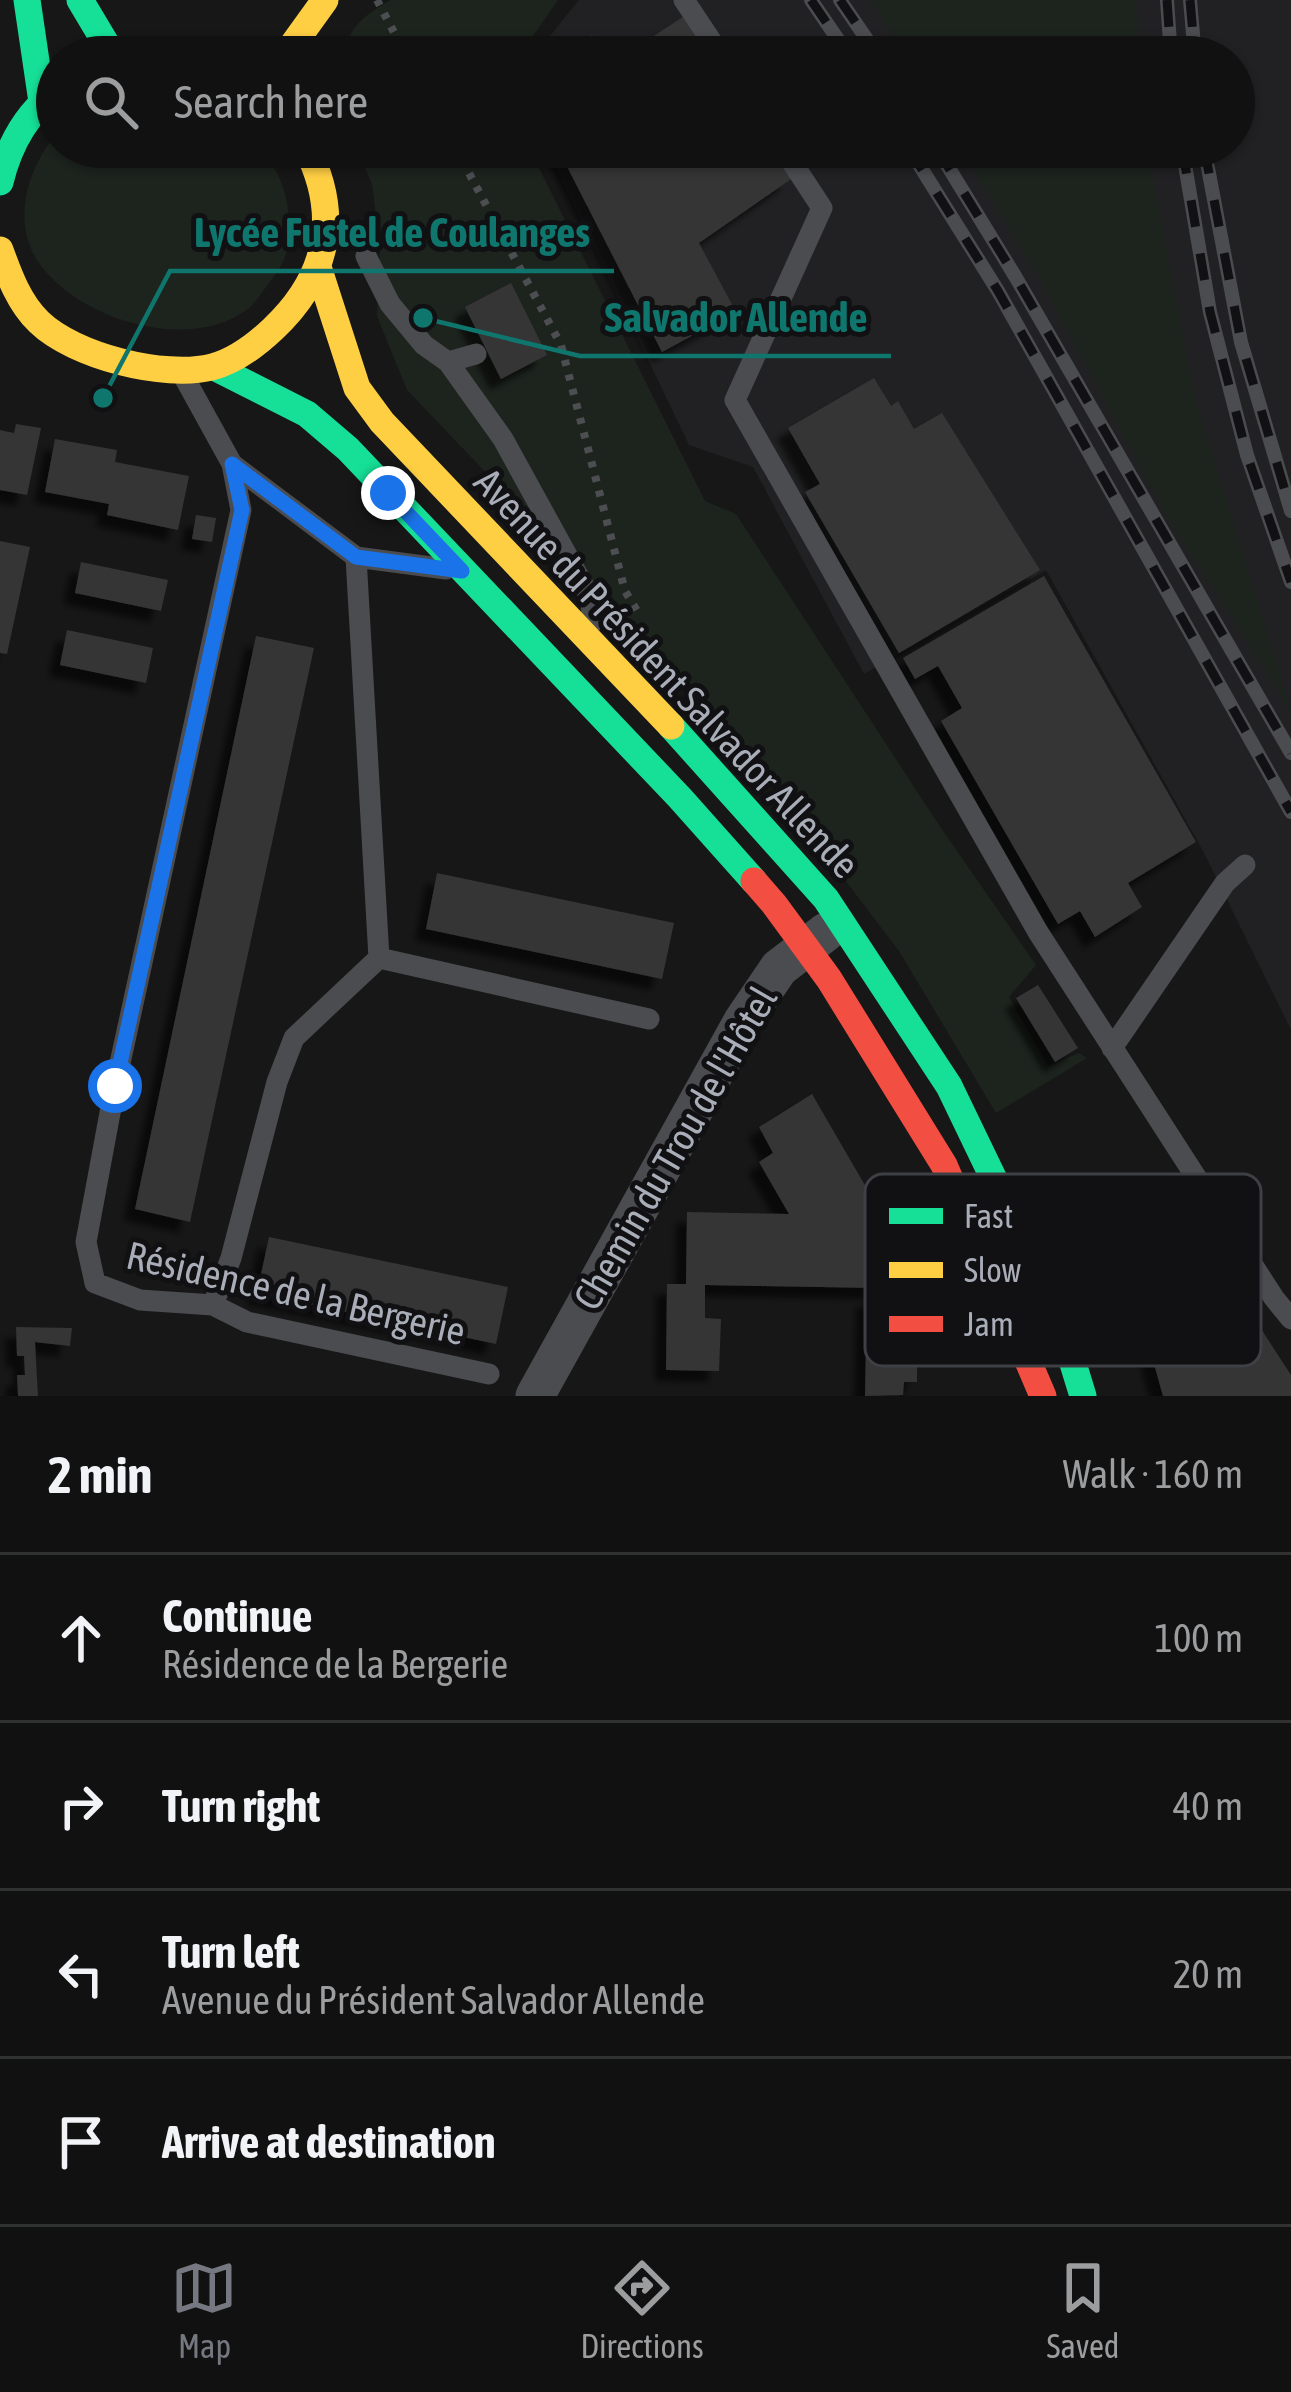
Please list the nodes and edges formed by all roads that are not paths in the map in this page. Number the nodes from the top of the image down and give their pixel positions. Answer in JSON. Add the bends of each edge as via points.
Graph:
{"nodes":[{"id":1,"x":27,"y":0,"type":"edge"},
{"id":2,"x":80,"y":0,"type":"edge"},
{"id":3,"x":325,"y":0,"type":"edge"},
{"id":4,"x":684,"y":0,"type":"edge"},
{"id":5,"x":101,"y":36,"type":"edge"},
{"id":6,"x":299,"y":36,"type":"edge"},
{"id":7,"x":708,"y":36,"type":"edge"},
{"id":8,"x":36,"y":38,"type":"edge"},
{"id":9,"x":36,"y":113,"type":"edge"},
{"id":10,"x":316,"y":168,"type":"edge"},
{"id":11,"x":796,"y":168,"type":"edge"},
{"id":12,"x":1,"y":173,"type":"edge"},
{"id":13,"x":0,"y":250,"type":"edge"},
{"id":14,"x":366,"y":256,"type":"dead end"},
{"id":15,"x":318,"y":267,"type":"junction"},
{"id":16,"x":0,"y":320,"type":"edge"},
{"id":17,"x":40,"y":324,"type":"junction"},
{"id":18,"x":476,"y":354,"type":"dead end"},
{"id":19,"x":448,"y":362,"type":"junction"},
{"id":20,"x":214,"y":367,"type":"junction"},
{"id":21,"x":181,"y":371,"type":"junction"},
{"id":22,"x":232,"y":464,"type":"junction"},
{"id":23,"x":356,"y":557,"type":"junction"},
{"id":24,"x":462,"y":571,"type":"junction"},
{"id":25,"x":592,"y":643,"type":"junction"},
{"id":26,"x":1245,"y":865,"type":"dead end"},
{"id":27,"x":841,"y":922,"type":"junction"},
{"id":28,"x":800,"y":951,"type":"junction"},
{"id":29,"x":379,"y":958,"type":"junction"},
{"id":30,"x":649,"y":1019,"type":"dead end"},
{"id":31,"x":1112,"y":1048,"type":"junction"},
{"id":32,"x":947,"y":1174,"type":"edge"},
{"id":33,"x":991,"y":1174,"type":"edge"},
{"id":34,"x":1194,"y":1174,"type":"edge"},
{"id":35,"x":1261,"y":1278,"type":"edge"},
{"id":36,"x":213,"y":1305,"type":"junction"},
{"id":37,"x":1291,"y":1319,"type":"edge"},
{"id":38,"x":1030,"y":1366,"type":"edge"},
{"id":39,"x":1074,"y":1366,"type":"edge"},
{"id":40,"x":489,"y":1374,"type":"dead end"},
{"id":41,"x":535,"y":1396,"type":"edge"},
{"id":42,"x":1043,"y":1396,"type":"edge"},
{"id":43,"x":1083,"y":1396,"type":"edge"}],
"edges":[{"from":1,"to":8,"type":"street"},
{"from":2,"to":5,"type":"street"},
{"from":3,"to":6,"type":"street"},
{"from":4,"to":7,"type":"lane"},
{"from":9,"to":12,"type":"street"},
{"from":10,"to":15,"type":"street","via":[[326,216]]},
{"from":11,"to":31,"type":"lane","via":[[823,208],[735,400]]},
{"from":13,"to":17,"type":"street"},
{"from":14,"to":19,"type":"lane","via":[[390,304]]},
{"from":15,"to":20,"type":"street","via":[[274,330]]},
{"from":15,"to":25,"type":"street","name":"Avenue du Président Salvador Allende","via":[[357,388]]},
{"from":16,"to":17,"type":"street"},
{"from":17,"to":21,"type":"street","via":[[105,358]]},
{"from":18,"to":19,"type":"lane"},
{"from":19,"to":25,"type":"lane","via":[[503,439],[591,598]]},
{"from":20,"to":21,"type":"street"},
{"from":20,"to":24,"type":"street","name":"Avenue du Président Salvador Allende","via":[[307,414]]},
{"from":21,"to":22,"type":"lane","name":"Résidence de la Bergerie"},
{"from":22,"to":23,"type":"lane"},
{"from":22,"to":36,"type":"lane","name":"Résidence de la Bergerie","via":[[242,510],[86,1242],[95,1282],[140,1300]]},
{"from":23,"to":24,"type":"lane"},
{"from":23,"to":29,"type":"lane"},
{"from":24,"to":28,"type":"street","name":"Avenue du Président Salvador Allende","via":[[680,798],[774,904]]},
{"from":25,"to":27,"type":"street","name":"Avenue du Président Salvador Allende"},
{"from":26,"to":31,"type":"lane"},
{"from":27,"to":28,"type":"street","name":"Chemin du Trou de l'Hôtel"},
{"from":27,"to":33,"type":"street","name":"Avenue du Président Salvador Allende","via":[[949,1086]]},
{"from":28,"to":32,"type":"street","name":"Avenue du Président Salvador Allende","via":[[841,997]]},
{"from":28,"to":41,"type":"street","name":"Chemin du Trou de l'Hôtel","via":[[743,1021]]},
{"from":29,"to":30,"type":"lane"},
{"from":29,"to":36,"type":"lane","via":[[294,1037]]},
{"from":31,"to":34,"type":"lane"},
{"from":35,"to":37,"type":"lane"},
{"from":36,"to":40,"type":"lane","name":"Résidence de la Bergerie","via":[[247,1322]]},
{"from":38,"to":42,"type":"street","name":"Avenue du Président Salvador Allende"},
{"from":39,"to":43,"type":"street","name":"Avenue du Président Salvador Allende"}]}
